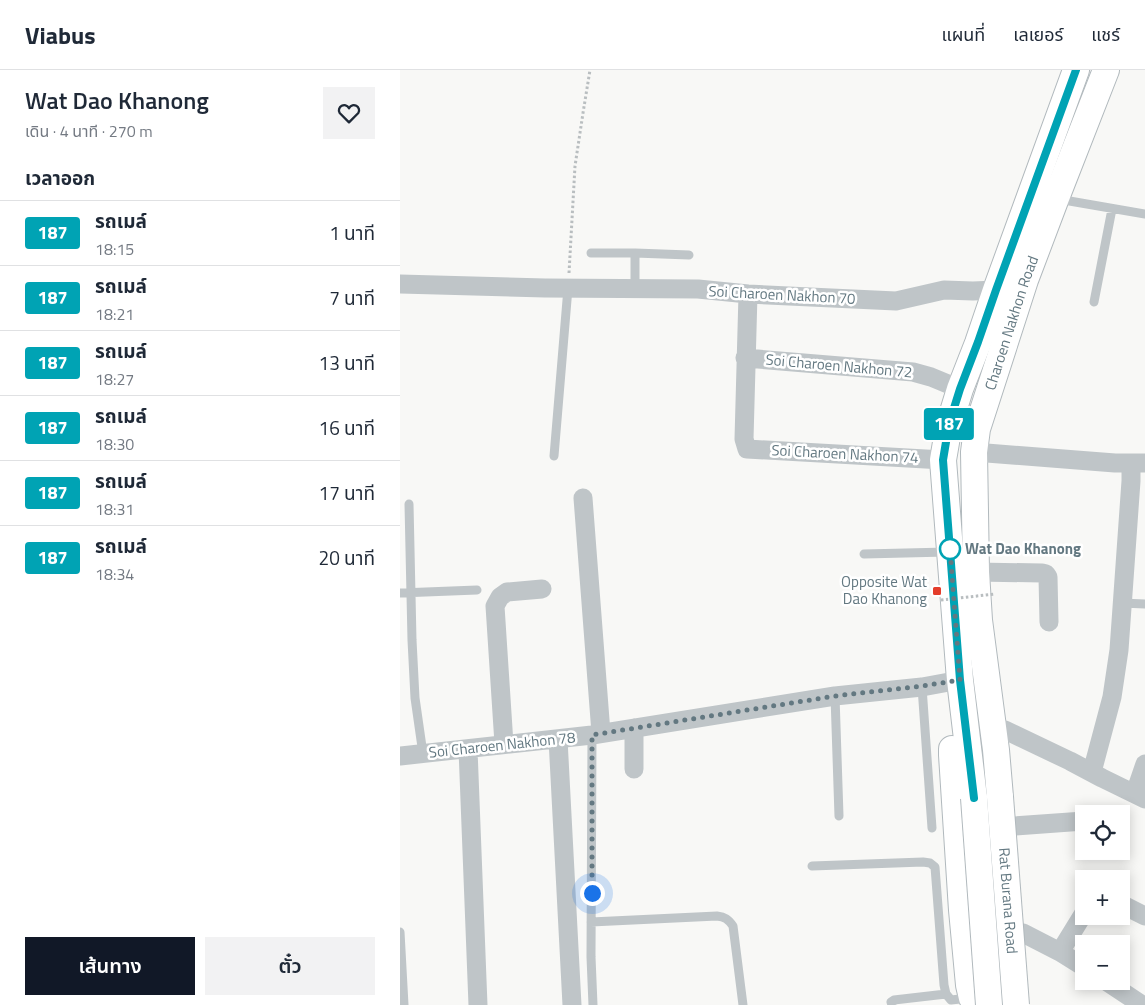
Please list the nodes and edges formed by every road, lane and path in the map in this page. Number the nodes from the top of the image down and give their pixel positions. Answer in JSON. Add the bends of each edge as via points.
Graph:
{"nodes":[{"id":1,"x":590,"y":70,"type":"edge"},
{"id":2,"x":1076,"y":70,"type":"edge"},
{"id":3,"x":1106,"y":70,"type":"edge"},
{"id":4,"x":1056,"y":198,"type":"junction"},
{"id":5,"x":1112,"y":209,"type":"junction"},
{"id":6,"x":1145,"y":214,"type":"edge"},
{"id":7,"x":591,"y":252,"type":"dead end"},
{"id":8,"x":635,"y":253,"type":"junction"},
{"id":9,"x":689,"y":255,"type":"dead end"},
{"id":10,"x":400,"y":284,"type":"edge"},
{"id":11,"x":568,"y":288,"type":"junction"},
{"id":12,"x":635,"y":289,"type":"junction"},
{"id":13,"x":996,"y":290,"type":"junction"},
{"id":14,"x":748,"y":294,"type":"junction"},
{"id":15,"x":1094,"y":302,"type":"dead end"},
{"id":16,"x":745,"y":358,"type":"junction"},
{"id":17,"x":960,"y":389,"type":"junction"},
{"id":18,"x":974,"y":452,"type":"junction"},
{"id":19,"x":554,"y":456,"type":"dead end"},
{"id":20,"x":943,"y":460,"type":"junction"},
{"id":21,"x":1138,"y":463,"type":"edge"},
{"id":22,"x":583,"y":498,"type":"dead end"},
{"id":23,"x":409,"y":504,"type":"dead end"},
{"id":24,"x":950,"y":552,"type":"junction"},
{"id":25,"x":864,"y":554,"type":"dead end"},
{"id":26,"x":976,"y":572,"type":"junction"},
{"id":27,"x":542,"y":589,"type":"dead end"},
{"id":28,"x":477,"y":590,"type":"dead end"},
{"id":29,"x":411,"y":592,"type":"junction"},
{"id":30,"x":400,"y":593,"type":"edge"},
{"id":31,"x":995,"y":594,"type":"dead end"},
{"id":32,"x":941,"y":600,"type":"dead end"},
{"id":33,"x":1122,"y":603,"type":"junction"},
{"id":34,"x":1145,"y":604,"type":"edge"},
{"id":35,"x":1049,"y":622,"type":"dead end"},
{"id":36,"x":960,"y":680,"type":"junction"},
{"id":37,"x":922,"y":686,"type":"junction"},
{"id":38,"x":835,"y":696,"type":"junction"},
{"id":39,"x":962,"y":707,"type":"junction"},
{"id":40,"x":999,"y":725,"type":"junction"},
{"id":41,"x":634,"y":728,"type":"junction"},
{"id":42,"x":596,"y":734,"type":"junction"},
{"id":43,"x":558,"y":739,"type":"junction"},
{"id":44,"x":504,"y":744,"type":"junction"},
{"id":45,"x":468,"y":749,"type":"junction"},
{"id":46,"x":424,"y":754,"type":"junction"},
{"id":47,"x":400,"y":756,"type":"edge"},
{"id":48,"x":1145,"y":764,"type":"edge"},
{"id":49,"x":634,"y":769,"type":"dead end"},
{"id":50,"x":1092,"y":772,"type":"junction"},
{"id":51,"x":1140,"y":796,"type":"edge"},
{"id":52,"x":1000,"y":797,"type":"joint"},
{"id":53,"x":974,"y":798,"type":"joint"},
{"id":54,"x":839,"y":816,"type":"dead end"},
{"id":55,"x":1075,"y":822,"type":"edge"},
{"id":56,"x":1014,"y":826,"type":"junction"},
{"id":57,"x":932,"y":828,"type":"dead end"},
{"id":58,"x":812,"y":866,"type":"dead end"},
{"id":59,"x":1130,"y":908,"type":"edge"},
{"id":60,"x":1145,"y":916,"type":"edge"},
{"id":61,"x":591,"y":922,"type":"junction"},
{"id":62,"x":1077,"y":925,"type":"edge"},
{"id":63,"x":400,"y":932,"type":"edge"},
{"id":64,"x":1023,"y":934,"type":"junction"},
{"id":65,"x":1060,"y":952,"type":"junction"},
{"id":66,"x":1075,"y":962,"type":"edge"},
{"id":67,"x":1120,"y":990,"type":"edge"},
{"id":68,"x":946,"y":994,"type":"junction"},
{"id":69,"x":980,"y":1003,"type":"edge"},
{"id":70,"x":404,"y":1005,"type":"edge"},
{"id":71,"x":478,"y":1005,"type":"edge"},
{"id":72,"x":572,"y":1005,"type":"edge"},
{"id":73,"x":593,"y":1005,"type":"edge"},
{"id":74,"x":743,"y":1005,"type":"edge"},
{"id":75,"x":892,"y":1005,"type":"edge"},
{"id":76,"x":1016,"y":1005,"type":"edge"},
{"id":77,"x":1142,"y":1005,"type":"edge"}],
"edges":[{"from":1,"to":11,"type":"path","via":[[575,166]]},
{"from":2,"to":13,"type":"main road","name":"Charoen Nakhon Road"},
{"from":3,"to":4,"type":"main road","name":"Charoen Nakhon Road"},
{"from":4,"to":5,"type":"lane"},
{"from":4,"to":18,"type":"main road","name":"Charoen Nakhon Road","via":[[1025,280],[977,429]]},
{"from":5,"to":6,"type":"lane"},
{"from":5,"to":15,"type":"lane"},
{"from":7,"to":8,"type":"lane"},
{"from":8,"to":9,"type":"lane"},
{"from":8,"to":12,"type":"lane"},
{"from":10,"to":11,"type":"street","name":"Soi Charoen Nakhon 70"},
{"from":11,"to":12,"type":"street","name":"Soi Charoen Nakhon 70"},
{"from":11,"to":19,"type":"lane"},
{"from":12,"to":14,"type":"street","name":"Soi Charoen Nakhon 70","via":[[689,286]]},
{"from":13,"to":14,"type":"street","name":"Soi Charoen Nakhon 70","via":[[944,290],[896,301]]},
{"from":13,"to":17,"type":"main road","name":"Charoen Nakhon Road"},
{"from":14,"to":16,"type":"street"},
{"from":16,"to":17,"type":"street","name":"Soi Charoen Nakhon 72","via":[[913,372]]},
{"from":16,"to":20,"type":"street","name":"Soi Charoen Nakhon 74","via":[[744,439],[747,449]]},
{"from":17,"to":20,"type":"main road","name":"Charoen Nakhon Road","via":[[949,424]]},
{"from":18,"to":21,"type":"street"},
{"from":18,"to":26,"type":"main road","name":"Charoen Nakhon Road"},
{"from":20,"to":24,"type":"main road","name":"Charoen Nakhon Road"},
{"from":21,"to":33,"type":"street","via":[[1132,481]]},
{"from":22,"to":42,"type":"street"},
{"from":23,"to":29,"type":"lane"},
{"from":24,"to":25,"type":"lane"},
{"from":24,"to":36,"type":"main road","name":"Charoen Nakhon Road"},
{"from":26,"to":35,"type":"street","via":[[1046,574]]},
{"from":26,"to":40,"type":"main road","name":"Charoen Nakhon Road","via":[[979,620]]},
{"from":27,"to":44,"type":"street","via":[[508,592],[495,606]]},
{"from":28,"to":29,"type":"lane"},
{"from":29,"to":30,"type":"lane"},
{"from":29,"to":46,"type":"lane","via":[[415,698]]},
{"from":31,"to":32,"type":"path","bridge":true},
{"from":33,"to":34,"type":"lane"},
{"from":33,"to":50,"type":"street","via":[[1112,697]]},
{"from":36,"to":37,"type":"street","name":"Soi Charoen Nakhon 78"},
{"from":36,"to":39,"type":"main road","name":"Charoen Nakhon Road"},
{"from":37,"to":38,"type":"street","name":"Soi Charoen Nakhon 78"},
{"from":37,"to":57,"type":"lane"},
{"from":38,"to":41,"type":"street","name":"Soi Charoen Nakhon 78"},
{"from":38,"to":54,"type":"lane"},
{"from":39,"to":53,"type":"main road","name":"Charoen Nakhon Road"},
{"from":39,"to":69,"type":"main road","via":[[953,733],[952,755],[970,985]]},
{"from":40,"to":50,"type":"street"},
{"from":40,"to":52,"type":"main road","name":"Charoen Nakhon Road","via":[[996,750]]},
{"from":40,"to":56,"type":"main road"},
{"from":41,"to":42,"type":"street","name":"Soi Charoen Nakhon 78"},
{"from":41,"to":49,"type":"street"},
{"from":42,"to":43,"type":"street","name":"Soi Charoen Nakhon 78"},
{"from":42,"to":61,"type":"lane"},
{"from":43,"to":44,"type":"street","name":"Soi Charoen Nakhon 78"},
{"from":43,"to":72,"type":"street"},
{"from":44,"to":45,"type":"street","name":"Soi Charoen Nakhon 78"},
{"from":45,"to":46,"type":"street","name":"Soi Charoen Nakhon 78"},
{"from":45,"to":71,"type":"street"},
{"from":46,"to":47,"type":"street","name":"Soi Charoen Nakhon 78"},
{"from":48,"to":51,"type":"street"},
{"from":50,"to":51,"type":"street"},
{"from":52,"to":76,"type":"main road","name":"Rat Burana Road","bridge":true},
{"from":53,"to":69,"type":"main road","name":"Rat Burana Road","bridge":true},
{"from":55,"to":56,"type":"street"},
{"from":56,"to":64,"type":"main road"},
{"from":58,"to":68,"type":"lane","via":[[924,862],[935,867]]},
{"from":59,"to":60,"type":"street"},
{"from":61,"to":73,"type":"lane"},
{"from":61,"to":74,"type":"lane","via":[[725,917],[732,926]]},
{"from":62,"to":65,"type":"street"},
{"from":63,"to":70,"type":"lane"},
{"from":64,"to":65,"type":"street"},
{"from":64,"to":69,"type":"main road","via":[[1027,992],[1022,1000]]},
{"from":65,"to":66,"type":"street"},
{"from":67,"to":77,"type":"street"},
{"from":68,"to":69,"type":"lane","via":[[951,1000]]},
{"from":68,"to":75,"type":"lane","via":[[894,1000]]}]}
